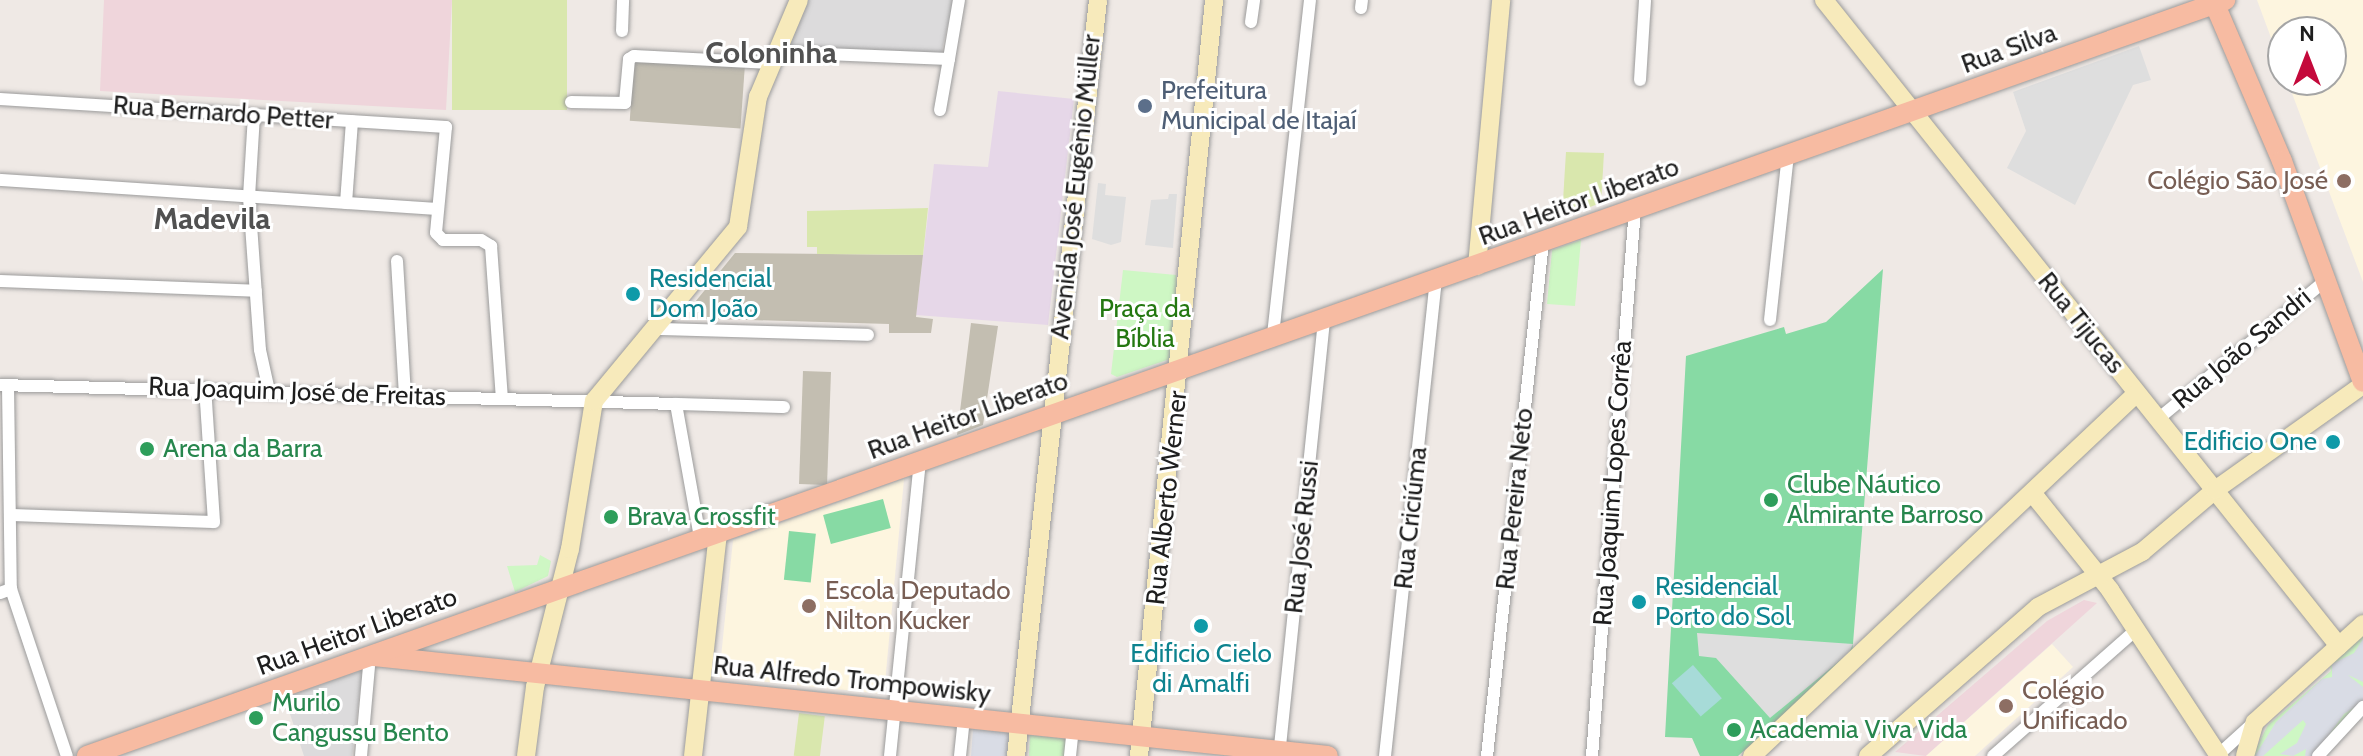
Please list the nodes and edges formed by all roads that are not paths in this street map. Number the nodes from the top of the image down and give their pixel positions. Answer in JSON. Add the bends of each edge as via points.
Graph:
{"nodes":[{"id":1,"x":623,"y":0,"type":"edge"},
{"id":2,"x":799,"y":0,"type":"edge"},
{"id":3,"x":959,"y":0,"type":"edge"},
{"id":4,"x":1098,"y":0,"type":"edge"},
{"id":5,"x":1214,"y":0,"type":"edge"},
{"id":6,"x":1254,"y":0,"type":"edge"},
{"id":7,"x":1310,"y":0,"type":"edge"},
{"id":8,"x":1501,"y":0,"type":"edge"},
{"id":9,"x":1645,"y":0,"type":"edge"},
{"id":10,"x":2217,"y":1,"type":"edge"},
{"id":11,"x":1831,"y":4,"type":"edge"},
{"id":12,"x":1251,"y":22,"type":"dead end"},
{"id":13,"x":622,"y":31,"type":"dead end"},
{"id":14,"x":774,"y":57,"type":"junction"},
{"id":15,"x":949,"y":59,"type":"junction"},
{"id":16,"x":1640,"y":80,"type":"dead end"},
{"id":17,"x":0,"y":99,"type":"edge"},
{"id":18,"x":571,"y":102,"type":"dead end"},
{"id":19,"x":940,"y":110,"type":"dead end"},
{"id":20,"x":1912,"y":111,"type":"junction"},
{"id":21,"x":254,"y":115,"type":"junction"},
{"id":22,"x":352,"y":121,"type":"junction"},
{"id":23,"x":1788,"y":155,"type":"junction"},
{"id":24,"x":0,"y":180,"type":"edge"},
{"id":25,"x":249,"y":197,"type":"junction"},
{"id":26,"x":346,"y":203,"type":"junction"},
{"id":27,"x":435,"y":209,"type":"junction"},
{"id":28,"x":1635,"y":209,"type":"junction"},
{"id":29,"x":1543,"y":242,"type":"junction"},
{"id":30,"x":397,"y":261,"type":"dead end"},
{"id":31,"x":1477,"y":266,"type":"junction"},
{"id":32,"x":2327,"y":279,"type":"junction"},
{"id":33,"x":1436,"y":280,"type":"junction"},
{"id":34,"x":0,"y":281,"type":"edge"},
{"id":35,"x":256,"y":291,"type":"junction"},
{"id":36,"x":1324,"y":318,"type":"junction"},
{"id":37,"x":1770,"y":320,"type":"dead end"},
{"id":38,"x":658,"y":329,"type":"junction"},
{"id":39,"x":868,"y":335,"type":"dead end"},
{"id":40,"x":1273,"y":335,"type":"junction"},
{"id":41,"x":1182,"y":367,"type":"junction"},
{"id":42,"x":2363,"y":383,"type":"edge"},
{"id":43,"x":4,"y":386,"type":"edge"},
{"id":44,"x":205,"y":388,"type":"junction"},
{"id":45,"x":269,"y":391,"type":"junction"},
{"id":46,"x":2137,"y":393,"type":"junction"},
{"id":47,"x":405,"y":395,"type":"junction"},
{"id":48,"x":502,"y":398,"type":"junction"},
{"id":49,"x":594,"y":401,"type":"junction"},
{"id":50,"x":676,"y":404,"type":"junction"},
{"id":51,"x":784,"y":407,"type":"dead end"},
{"id":52,"x":1052,"y":412,"type":"junction"},
{"id":53,"x":2158,"y":419,"type":"junction"},
{"id":54,"x":920,"y":463,"type":"junction"},
{"id":55,"x":2215,"y":490,"type":"junction"},
{"id":56,"x":2034,"y":495,"type":"junction"},
{"id":57,"x":11,"y":515,"type":"junction"},
{"id":58,"x":709,"y":535,"type":"junction"},
{"id":59,"x":2099,"y":576,"type":"junction"},
{"id":60,"x":559,"y":588,"type":"junction"},
{"id":61,"x":5,"y":591,"type":"edge"},
{"id":62,"x":2363,"y":624,"type":"edge"},
{"id":63,"x":2137,"y":629,"type":"junction"},
{"id":64,"x":2339,"y":646,"type":"junction"},
{"id":65,"x":370,"y":655,"type":"junction"},
{"id":66,"x":539,"y":671,"type":"junction"},
{"id":67,"x":701,"y":689,"type":"junction"},
{"id":68,"x":2363,"y":707,"type":"edge"},
{"id":69,"x":895,"y":710,"type":"junction"},
{"id":70,"x":964,"y":718,"type":"junction"},
{"id":71,"x":2255,"y":722,"type":"junction"},
{"id":72,"x":1019,"y":723,"type":"junction"},
{"id":73,"x":1073,"y":729,"type":"junction"},
{"id":74,"x":1140,"y":746,"type":"edge"},
{"id":75,"x":1227,"y":750,"type":"edge"},
{"id":76,"x":1280,"y":753,"type":"edge"},
{"id":77,"x":67,"y":756,"type":"edge"},
{"id":78,"x":87,"y":756,"type":"edge"},
{"id":79,"x":361,"y":756,"type":"edge"},
{"id":80,"x":526,"y":756,"type":"edge"},
{"id":81,"x":693,"y":756,"type":"edge"},
{"id":82,"x":890,"y":756,"type":"edge"},
{"id":83,"x":960,"y":756,"type":"edge"},
{"id":84,"x":1016,"y":756,"type":"edge"},
{"id":85,"x":1070,"y":756,"type":"edge"},
{"id":86,"x":1328,"y":756,"type":"edge"},
{"id":87,"x":1385,"y":756,"type":"edge"},
{"id":88,"x":1487,"y":756,"type":"edge"},
{"id":89,"x":1592,"y":756,"type":"edge"},
{"id":90,"x":1752,"y":756,"type":"edge"},
{"id":91,"x":1868,"y":756,"type":"edge"},
{"id":92,"x":1993,"y":756,"type":"edge"},
{"id":93,"x":2218,"y":756,"type":"edge"},
{"id":94,"x":2245,"y":756,"type":"edge"},
{"id":95,"x":2318,"y":756,"type":"edge"}],
"edges":[{"from":1,"to":13,"type":"street"},
{"from":2,"to":14,"type":"street"},
{"from":3,"to":15,"type":"street"},
{"from":4,"to":52,"type":"street","name":"Avenida José Eugênio Müller"},
{"from":5,"to":41,"type":"street","name":"Rua Alberto Werner"},
{"from":6,"to":12,"type":"street"},
{"from":7,"to":40,"type":"street"},
{"from":8,"to":31,"type":"street"},
{"from":9,"to":16,"type":"street"},
{"from":10,"to":20,"type":"main road","name":"Rua Silva"},
{"from":10,"to":32,"type":"main road"},
{"from":11,"to":20,"type":"street","name":"Rua Tijucas"},
{"from":14,"to":15,"type":"street"},
{"from":14,"to":18,"type":"street","via":[[634,56],[629,59],[625,103]]},
{"from":14,"to":38,"type":"street","via":[[758,97],[738,227]]},
{"from":15,"to":19,"type":"street"},
{"from":17,"to":21,"type":"street","name":"Rua Bernardo Petter"},
{"from":20,"to":23,"type":"main road","name":"Rua Heitor Liberato"},
{"from":20,"to":46,"type":"street","name":"Rua Tijucas"},
{"from":21,"to":22,"type":"street","name":"Rua Bernardo Petter"},
{"from":21,"to":25,"type":"street"},
{"from":22,"to":26,"type":"street"},
{"from":22,"to":27,"type":"street","name":"Rua Bernardo Petter","via":[[446,127]]},
{"from":23,"to":28,"type":"main road","name":"Rua Heitor Liberato"},
{"from":23,"to":37,"type":"street"},
{"from":24,"to":25,"type":"street"},
{"from":25,"to":26,"type":"street"},
{"from":25,"to":35,"type":"street"},
{"from":26,"to":27,"type":"street"},
{"from":27,"to":48,"type":"street","via":[[440,239],[481,240],[493,253]]},
{"from":28,"to":29,"type":"main road","name":"Rua Heitor Liberato"},
{"from":28,"to":89,"type":"street","name":"Rua Joaquim Lopes Corrêa"},
{"from":29,"to":31,"type":"main road","name":"Rua Heitor Liberato"},
{"from":29,"to":88,"type":"street","name":"Rua Pereira Neto"},
{"from":30,"to":47,"type":"street"},
{"from":31,"to":33,"type":"main road","name":"Rua Heitor Liberato"},
{"from":32,"to":42,"type":"main road"},
{"from":32,"to":53,"type":"street","name":"Rua João Sandri"},
{"from":33,"to":36,"type":"main road","name":"Rua Heitor Liberato"},
{"from":33,"to":87,"type":"street","name":"Rua Criciúma"},
{"from":34,"to":35,"type":"street"},
{"from":35,"to":45,"type":"street"},
{"from":36,"to":40,"type":"main road","name":"Rua Heitor Liberato"},
{"from":36,"to":76,"type":"street","name":"Rua José Russi"},
{"from":38,"to":39,"type":"street"},
{"from":38,"to":49,"type":"street"},
{"from":40,"to":41,"type":"main road","name":"Rua Heitor Liberato"},
{"from":41,"to":52,"type":"main road","name":"Rua Heitor Liberato"},
{"from":41,"to":74,"type":"street","name":"Rua Alberto Werner"},
{"from":42,"to":55,"type":"street"},
{"from":43,"to":44,"type":"street","name":"Rua Joaquim José de Freitas"},
{"from":43,"to":57,"type":"street"},
{"from":44,"to":45,"type":"street","name":"Rua Joaquim José de Freitas"},
{"from":44,"to":57,"type":"street","via":[[214,522]]},
{"from":45,"to":47,"type":"street","name":"Rua Joaquim José de Freitas"},
{"from":46,"to":53,"type":"street","name":"Rua Tijucas"},
{"from":46,"to":56,"type":"street"},
{"from":47,"to":48,"type":"street","name":"Rua Joaquim José de Freitas"},
{"from":48,"to":49,"type":"street","name":"Rua Joaquim José de Freitas"},
{"from":49,"to":50,"type":"street","name":"Rua Joaquim José de Freitas"},
{"from":49,"to":60,"type":"street"},
{"from":50,"to":51,"type":"street","name":"Rua Joaquim José de Freitas"},
{"from":50,"to":58,"type":"street"},
{"from":52,"to":54,"type":"main road","name":"Rua Heitor Liberato"},
{"from":52,"to":72,"type":"street","name":"Avenida José Eugênio Müller"},
{"from":53,"to":55,"type":"street","name":"Rua Tijucas"},
{"from":54,"to":58,"type":"main road","name":"Rua Heitor Liberato"},
{"from":54,"to":69,"type":"street"},
{"from":55,"to":59,"type":"street","via":[[2142,552]]},
{"from":55,"to":64,"type":"street","name":"Rua Tijucas"},
{"from":56,"to":59,"type":"street"},
{"from":56,"to":90,"type":"street"},
{"from":57,"to":61,"type":"street"},
{"from":58,"to":60,"type":"main road","name":"Rua Heitor Liberato"},
{"from":58,"to":67,"type":"street"},
{"from":59,"to":63,"type":"street"},
{"from":59,"to":91,"type":"street","via":[[2025,617]]},
{"from":60,"to":65,"type":"main road","name":"Rua Heitor Liberato"},
{"from":60,"to":66,"type":"street"},
{"from":61,"to":77,"type":"street"},
{"from":62,"to":64,"type":"street"},
{"from":63,"to":92,"type":"street"},
{"from":63,"to":93,"type":"street"},
{"from":64,"to":71,"type":"street"},
{"from":65,"to":66,"type":"main road","name":"Rua Alfredo Trompowisky"},
{"from":65,"to":78,"type":"main road","name":"Rua Heitor Liberato"},
{"from":65,"to":79,"type":"street"},
{"from":66,"to":67,"type":"main road","name":"Rua Alfredo Trompowisky"},
{"from":66,"to":80,"type":"street"},
{"from":67,"to":69,"type":"main road","name":"Rua Alfredo Trompowisky"},
{"from":67,"to":81,"type":"street"},
{"from":68,"to":95,"type":"street"},
{"from":69,"to":70,"type":"main road","name":"Rua Alfredo Trompowisky"},
{"from":69,"to":82,"type":"street"},
{"from":70,"to":72,"type":"main road","name":"Rua Alfredo Trompowisky"},
{"from":70,"to":83,"type":"street"},
{"from":71,"to":93,"type":"street"},
{"from":71,"to":94,"type":"street"},
{"from":72,"to":73,"type":"main road","name":"Rua Alfredo Trompowisky"},
{"from":72,"to":84,"type":"street","name":"Avenida José Eugênio Müller"},
{"from":73,"to":74,"type":"main road","name":"Rua Alfredo Trompowisky"},
{"from":73,"to":85,"type":"street"},
{"from":74,"to":75,"type":"main road","name":"Rua Alfredo Trompowisky"},
{"from":75,"to":76,"type":"main road","name":"Rua Alfredo Trompowisky"},
{"from":76,"to":86,"type":"main road","name":"Rua Alfredo Trompowisky"}]}
